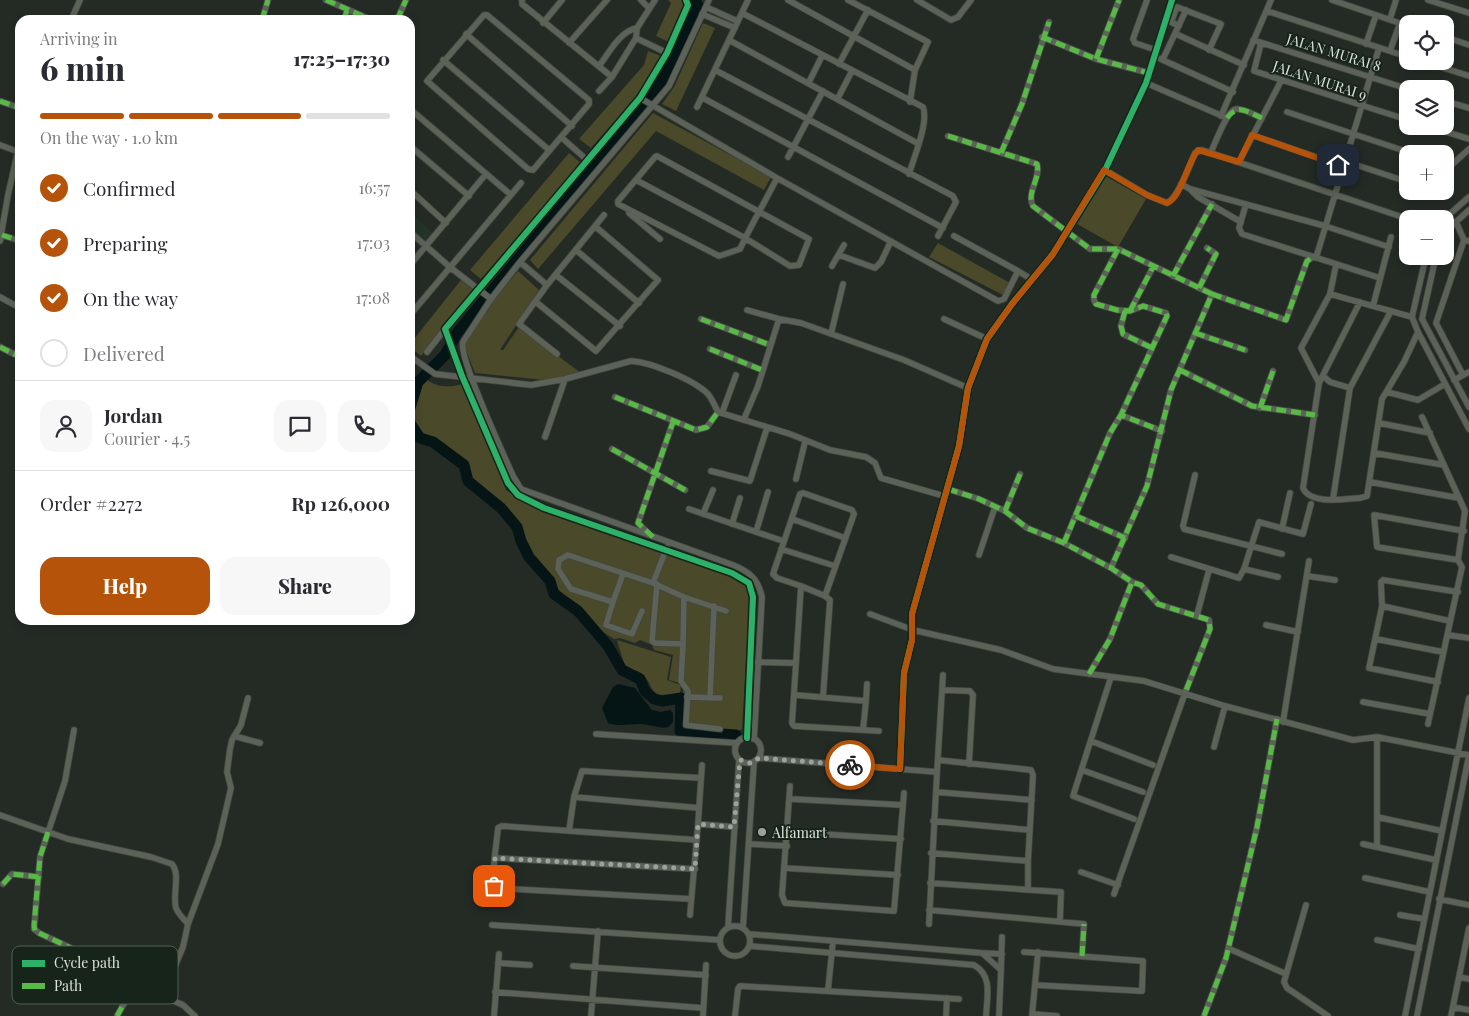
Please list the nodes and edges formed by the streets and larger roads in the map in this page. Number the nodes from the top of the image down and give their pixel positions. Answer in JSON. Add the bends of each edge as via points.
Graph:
{"nodes":[{"id":1,"x":80,"y":0,"type":"edge"},
{"id":2,"x":268,"y":0,"type":"edge"},
{"id":3,"x":326,"y":0,"type":"edge"},
{"id":4,"x":406,"y":0,"type":"edge"},
{"id":5,"x":522,"y":0,"type":"edge"},
{"id":6,"x":562,"y":0,"type":"edge"},
{"id":7,"x":607,"y":0,"type":"edge"},
{"id":8,"x":641,"y":0,"type":"edge"},
{"id":9,"x":655,"y":0,"type":"edge"},
{"id":10,"x":686,"y":0,"type":"edge"},
{"id":11,"x":709,"y":0,"type":"edge"},
{"id":12,"x":748,"y":0,"type":"edge"},
{"id":13,"x":788,"y":0,"type":"edge"},
{"id":14,"x":848,"y":0,"type":"edge"},
{"id":15,"x":917,"y":0,"type":"edge"},
{"id":16,"x":971,"y":0,"type":"edge"},
{"id":17,"x":1119,"y":0,"type":"edge"},
{"id":18,"x":1147,"y":0,"type":"edge"},
{"id":19,"x":1172,"y":0,"type":"edge"},
{"id":20,"x":1271,"y":0,"type":"edge"},
{"id":21,"x":1332,"y":0,"type":"edge"},
{"id":22,"x":1396,"y":0,"type":"edge"},
{"id":23,"x":1428,"y":0,"type":"edge"},
{"id":24,"x":706,"y":7,"type":"junction"},
{"id":25,"x":650,"y":8,"type":"junction"},
{"id":26,"x":347,"y":10,"type":"junction"},
{"id":27,"x":868,"y":10,"type":"junction"},
{"id":28,"x":1186,"y":10,"type":"junction"},
{"id":29,"x":1266,"y":11,"type":"junction"},
{"id":30,"x":742,"y":13,"type":"junction"},
{"id":31,"x":1469,"y":13,"type":"edge"},
{"id":32,"x":702,"y":14,"type":"junction"},
{"id":33,"x":73,"y":15,"type":"edge"},
{"id":34,"x":264,"y":15,"type":"edge"},
{"id":35,"x":346,"y":15,"type":"edge"},
{"id":36,"x":360,"y":15,"type":"edge"},
{"id":37,"x":399,"y":15,"type":"edge"},
{"id":38,"x":1376,"y":15,"type":"junction"},
{"id":39,"x":1390,"y":19,"type":"junction"},
{"id":40,"x":1048,"y":22,"type":"dead end"},
{"id":41,"x":543,"y":23,"type":"junction"},
{"id":42,"x":1399,"y":23,"type":"edge"},
{"id":43,"x":736,"y":25,"type":"junction"},
{"id":44,"x":1179,"y":26,"type":"junction"},
{"id":45,"x":1399,"y":26,"type":"edge"},
{"id":46,"x":637,"y":28,"type":"junction"},
{"id":47,"x":466,"y":34,"type":"junction"},
{"id":48,"x":1176,"y":34,"type":"junction"},
{"id":49,"x":854,"y":36,"type":"junction"},
{"id":50,"x":1042,"y":37,"type":"junction"},
{"id":51,"x":636,"y":38,"type":"junction"},
{"id":52,"x":729,"y":40,"type":"junction"},
{"id":53,"x":1253,"y":40,"type":"junction"},
{"id":54,"x":1454,"y":40,"type":"edge"},
{"id":55,"x":569,"y":43,"type":"junction"},
{"id":56,"x":1261,"y":43,"type":"junction"},
{"id":57,"x":1366,"y":44,"type":"junction"},
{"id":58,"x":1469,"y":45,"type":"edge"},
{"id":59,"x":1379,"y":48,"type":"junction"},
{"id":60,"x":1209,"y":50,"type":"junction"},
{"id":61,"x":1390,"y":51,"type":"junction"},
{"id":62,"x":667,"y":53,"type":"junction"},
{"id":63,"x":1155,"y":53,"type":"junction"},
{"id":64,"x":1399,"y":54,"type":"edge"},
{"id":65,"x":822,"y":56,"type":"junction"},
{"id":66,"x":1096,"y":59,"type":"junction"},
{"id":67,"x":1163,"y":59,"type":"junction"},
{"id":68,"x":443,"y":60,"type":"junction"},
{"id":69,"x":839,"y":64,"type":"junction"},
{"id":70,"x":1244,"y":65,"type":"junction"},
{"id":71,"x":599,"y":66,"type":"junction"},
{"id":72,"x":715,"y":70,"type":"junction"},
{"id":73,"x":915,"y":70,"type":"junction"},
{"id":74,"x":1450,"y":70,"type":"edge"},
{"id":75,"x":852,"y":71,"type":"junction"},
{"id":76,"x":1149,"y":73,"type":"junction"},
{"id":77,"x":612,"y":76,"type":"junction"},
{"id":78,"x":1469,"y":76,"type":"edge"},
{"id":79,"x":1370,"y":77,"type":"junction"},
{"id":80,"x":1281,"y":81,"type":"junction"},
{"id":81,"x":809,"y":82,"type":"junction"},
{"id":82,"x":1146,"y":83,"type":"junction"},
{"id":83,"x":1399,"y":86,"type":"edge"},
{"id":84,"x":599,"y":91,"type":"dead end"},
{"id":85,"x":823,"y":91,"type":"junction"},
{"id":86,"x":1233,"y":92,"type":"junction"},
{"id":87,"x":641,"y":98,"type":"junction"},
{"id":88,"x":703,"y":98,"type":"junction"},
{"id":89,"x":838,"y":98,"type":"junction"},
{"id":90,"x":0,"y":101,"type":"edge"},
{"id":91,"x":910,"y":102,"type":"junction"},
{"id":92,"x":1454,"y":104,"type":"edge"},
{"id":93,"x":15,"y":106,"type":"edge"},
{"id":94,"x":652,"y":106,"type":"junction"},
{"id":95,"x":1361,"y":106,"type":"junction"},
{"id":96,"x":697,"y":107,"type":"dead end"},
{"id":97,"x":1469,"y":108,"type":"edge"},
{"id":98,"x":1287,"y":112,"type":"dead end"},
{"id":99,"x":415,"y":113,"type":"edge"},
{"id":100,"x":1224,"y":117,"type":"junction"},
{"id":101,"x":1399,"y":117,"type":"edge"},
{"id":102,"x":808,"y":118,"type":"junction"},
{"id":103,"x":1262,"y":118,"type":"junction"},
{"id":104,"x":572,"y":126,"type":"junction"},
{"id":105,"x":1454,"y":134,"type":"edge"},
{"id":106,"x":1252,"y":135,"type":"junction"},
{"id":107,"x":1352,"y":135,"type":"junction"},
{"id":108,"x":948,"y":136,"type":"dead end"},
{"id":109,"x":561,"y":137,"type":"junction"},
{"id":110,"x":1469,"y":139,"type":"edge"},
{"id":111,"x":917,"y":143,"type":"junction"},
{"id":112,"x":0,"y":145,"type":"edge"},
{"id":113,"x":793,"y":145,"type":"junction"},
{"id":114,"x":1399,"y":149,"type":"edge"},
{"id":115,"x":1469,"y":149,"type":"edge"},
{"id":116,"x":415,"y":150,"type":"edge"},
{"id":117,"x":549,"y":150,"type":"junction"},
{"id":118,"x":15,"y":151,"type":"edge"},
{"id":119,"x":1211,"y":152,"type":"junction"},
{"id":120,"x":1002,"y":153,"type":"junction"},
{"id":121,"x":788,"y":157,"type":"dead end"},
{"id":122,"x":587,"y":160,"type":"junction"},
{"id":123,"x":1454,"y":160,"type":"edge"},
{"id":124,"x":1239,"y":162,"type":"junction"},
{"id":125,"x":1343,"y":164,"type":"junction"},
{"id":126,"x":15,"y":167,"type":"edge"},
{"id":127,"x":1104,"y":170,"type":"junction"},
{"id":128,"x":486,"y":174,"type":"junction"},
{"id":129,"x":909,"y":174,"type":"junction"},
{"id":130,"x":777,"y":178,"type":"junction"},
{"id":131,"x":636,"y":180,"type":"junction"},
{"id":132,"x":1399,"y":180,"type":"edge"},
{"id":133,"x":521,"y":183,"type":"dead end"},
{"id":134,"x":1181,"y":184,"type":"junction"},
{"id":135,"x":1190,"y":189,"type":"junction"},
{"id":136,"x":1334,"y":194,"type":"junction"},
{"id":137,"x":415,"y":195,"type":"edge"},
{"id":138,"x":511,"y":195,"type":"junction"},
{"id":139,"x":469,"y":196,"type":"junction"},
{"id":140,"x":1469,"y":197,"type":"edge"},
{"id":141,"x":1212,"y":204,"type":"junction"},
{"id":142,"x":1246,"y":204,"type":"junction"},
{"id":143,"x":622,"y":207,"type":"junction"},
{"id":144,"x":759,"y":210,"type":"junction"},
{"id":145,"x":1454,"y":210,"type":"edge"},
{"id":146,"x":1469,"y":210,"type":"edge"},
{"id":147,"x":604,"y":215,"type":"dead end"},
{"id":148,"x":1399,"y":216,"type":"edge"},
{"id":149,"x":1240,"y":222,"type":"junction"},
{"id":150,"x":1456,"y":222,"type":"joint"},
{"id":151,"x":446,"y":223,"type":"junction"},
{"id":152,"x":596,"y":226,"type":"junction"},
{"id":153,"x":1324,"y":226,"type":"junction"},
{"id":154,"x":943,"y":228,"type":"junction"},
{"id":155,"x":1067,"y":233,"type":"junction"},
{"id":156,"x":415,"y":236,"type":"edge"},
{"id":157,"x":938,"y":236,"type":"dead end"},
{"id":158,"x":954,"y":236,"type":"dead end"},
{"id":159,"x":1391,"y":237,"type":"dead end"},
{"id":160,"x":1,"y":238,"type":"edge"},
{"id":161,"x":745,"y":238,"type":"junction"},
{"id":162,"x":660,"y":239,"type":"dead end"},
{"id":163,"x":1467,"y":240,"type":"edge"},
{"id":164,"x":15,"y":241,"type":"edge"},
{"id":165,"x":892,"y":241,"type":"junction"},
{"id":166,"x":844,"y":245,"type":"dead end"},
{"id":167,"x":427,"y":246,"type":"junction"},
{"id":168,"x":1389,"y":247,"type":"junction"},
{"id":169,"x":1207,"y":248,"type":"dead end"},
{"id":170,"x":1118,"y":249,"type":"junction"},
{"id":171,"x":576,"y":250,"type":"junction"},
{"id":172,"x":839,"y":255,"type":"junction"},
{"id":173,"x":1314,"y":258,"type":"junction"},
{"id":174,"x":415,"y":259,"type":"edge"},
{"id":175,"x":520,"y":262,"type":"junction"},
{"id":176,"x":1336,"y":265,"type":"junction"},
{"id":177,"x":1424,"y":265,"type":"edge"},
{"id":178,"x":1434,"y":265,"type":"edge"},
{"id":179,"x":832,"y":266,"type":"dead end"},
{"id":180,"x":1153,"y":267,"type":"junction"},
{"id":181,"x":451,"y":268,"type":"junction"},
{"id":182,"x":1018,"y":271,"type":"junction"},
{"id":183,"x":556,"y":275,"type":"junction"},
{"id":184,"x":1173,"y":276,"type":"junction"},
{"id":185,"x":1380,"y":278,"type":"junction"},
{"id":186,"x":1031,"y":279,"type":"junction"},
{"id":187,"x":843,"y":284,"type":"dead end"},
{"id":188,"x":547,"y":285,"type":"junction"},
{"id":189,"x":1199,"y":288,"type":"junction"},
{"id":190,"x":481,"y":290,"type":"junction"},
{"id":191,"x":1212,"y":294,"type":"junction"},
{"id":192,"x":1330,"y":294,"type":"junction"},
{"id":193,"x":0,"y":297,"type":"edge"},
{"id":194,"x":490,"y":298,"type":"junction"},
{"id":195,"x":536,"y":302,"type":"junction"},
{"id":196,"x":1360,"y":302,"type":"junction"},
{"id":197,"x":639,"y":303,"type":"junction"},
{"id":198,"x":15,"y":305,"type":"edge"},
{"id":199,"x":1372,"y":306,"type":"junction"},
{"id":200,"x":415,"y":309,"type":"edge"},
{"id":201,"x":747,"y":310,"type":"dead end"},
{"id":202,"x":1128,"y":311,"type":"junction"},
{"id":203,"x":1391,"y":311,"type":"junction"},
{"id":204,"x":1412,"y":317,"type":"junction"},
{"id":205,"x":701,"y":319,"type":"dead end"},
{"id":206,"x":779,"y":319,"type":"junction"},
{"id":207,"x":944,"y":319,"type":"dead end"},
{"id":208,"x":1436,"y":323,"type":"junction"},
{"id":209,"x":620,"y":326,"type":"junction"},
{"id":210,"x":1426,"y":328,"type":"junction"},
{"id":211,"x":445,"y":329,"type":"junction"},
{"id":212,"x":1418,"y":332,"type":"junction"},
{"id":213,"x":1195,"y":333,"type":"junction"},
{"id":214,"x":831,"y":334,"type":"junction"},
{"id":215,"x":987,"y":339,"type":"junction"},
{"id":216,"x":770,"y":345,"type":"junction"},
{"id":217,"x":0,"y":347,"type":"edge"},
{"id":218,"x":1152,"y":348,"type":"junction"},
{"id":219,"x":710,"y":350,"type":"dead end"},
{"id":220,"x":1244,"y":350,"type":"dead end"},
{"id":221,"x":427,"y":352,"type":"dead end"},
{"id":222,"x":15,"y":354,"type":"edge"},
{"id":223,"x":557,"y":354,"type":"dead end"},
{"id":224,"x":415,"y":360,"type":"edge"},
{"id":225,"x":762,"y":370,"type":"junction"},
{"id":226,"x":1180,"y":370,"type":"junction"},
{"id":227,"x":1273,"y":371,"type":"dead end"},
{"id":228,"x":1469,"y":372,"type":"edge"},
{"id":229,"x":736,"y":375,"type":"dead end"},
{"id":230,"x":1463,"y":375,"type":"junction"},
{"id":231,"x":462,"y":376,"type":"junction"},
{"id":232,"x":1323,"y":376,"type":"junction"},
{"id":233,"x":471,"y":377,"type":"junction"},
{"id":234,"x":565,"y":379,"type":"junction"},
{"id":235,"x":1454,"y":380,"type":"junction"},
{"id":236,"x":1319,"y":383,"type":"junction"},
{"id":237,"x":1445,"y":384,"type":"junction"},
{"id":238,"x":968,"y":388,"type":"junction"},
{"id":239,"x":1350,"y":388,"type":"junction"},
{"id":240,"x":1386,"y":392,"type":"junction"},
{"id":241,"x":615,"y":397,"type":"dead end"},
{"id":242,"x":1469,"y":407,"type":"edge"},
{"id":243,"x":1260,"y":408,"type":"junction"},
{"id":244,"x":720,"y":413,"type":"junction"},
{"id":245,"x":1121,"y":415,"type":"junction"},
{"id":246,"x":1315,"y":415,"type":"junction"},
{"id":247,"x":1422,"y":417,"type":"dead end"},
{"id":248,"x":744,"y":419,"type":"junction"},
{"id":249,"x":673,"y":422,"type":"junction"},
{"id":250,"x":1379,"y":423,"type":"junction"},
{"id":251,"x":767,"y":428,"type":"junction"},
{"id":252,"x":1469,"y":429,"type":"edge"},
{"id":253,"x":1162,"y":431,"type":"junction"},
{"id":254,"x":1430,"y":432,"type":"junction"},
{"id":255,"x":545,"y":437,"type":"dead end"},
{"id":256,"x":805,"y":442,"type":"junction"},
{"id":257,"x":612,"y":449,"type":"dead end"},
{"id":258,"x":1374,"y":453,"type":"junction"},
{"id":259,"x":1444,"y":465,"type":"junction"},
{"id":260,"x":711,"y":471,"type":"dead end"},
{"id":261,"x":656,"y":472,"type":"junction"},
{"id":262,"x":1020,"y":474,"type":"dead end"},
{"id":263,"x":1195,"y":475,"type":"dead end"},
{"id":264,"x":796,"y":479,"type":"dead end"},
{"id":265,"x":1370,"y":482,"type":"junction"},
{"id":266,"x":948,"y":489,"type":"junction"},
{"id":267,"x":685,"y":490,"type":"dead end"},
{"id":268,"x":713,"y":490,"type":"dead end"},
{"id":269,"x":768,"y":492,"type":"dead end"},
{"id":270,"x":1290,"y":493,"type":"dead end"},
{"id":271,"x":944,"y":496,"type":"junction"},
{"id":272,"x":538,"y":497,"type":"junction"},
{"id":273,"x":740,"y":498,"type":"dead end"},
{"id":274,"x":1460,"y":498,"type":"junction"},
{"id":275,"x":1333,"y":499,"type":"junction"},
{"id":276,"x":535,"y":504,"type":"junction"},
{"id":277,"x":1311,"y":504,"type":"dead end"},
{"id":278,"x":995,"y":507,"type":"junction"},
{"id":279,"x":690,"y":509,"type":"dead end"},
{"id":280,"x":1005,"y":511,"type":"junction"},
{"id":281,"x":703,"y":514,"type":"junction"},
{"id":282,"x":1076,"y":516,"type":"junction"},
{"id":283,"x":792,"y":519,"type":"junction"},
{"id":284,"x":732,"y":524,"type":"junction"},
{"id":285,"x":1282,"y":529,"type":"junction"},
{"id":286,"x":1464,"y":531,"type":"junction"},
{"id":287,"x":756,"y":532,"type":"junction"},
{"id":288,"x":653,"y":537,"type":"junction"},
{"id":289,"x":845,"y":538,"type":"junction"},
{"id":290,"x":1125,"y":538,"type":"junction"},
{"id":291,"x":783,"y":541,"type":"junction"},
{"id":292,"x":669,"y":543,"type":"junction"},
{"id":293,"x":1064,"y":543,"type":"junction"},
{"id":294,"x":1250,"y":546,"type":"junction"},
{"id":295,"x":781,"y":549,"type":"junction"},
{"id":296,"x":666,"y":550,"type":"junction"},
{"id":297,"x":1282,"y":554,"type":"dead end"},
{"id":298,"x":979,"y":555,"type":"dead end"},
{"id":299,"x":1171,"y":557,"type":"dead end"},
{"id":300,"x":1458,"y":560,"type":"junction"},
{"id":301,"x":1309,"y":562,"type":"dead end"},
{"id":302,"x":835,"y":566,"type":"junction"},
{"id":303,"x":1111,"y":568,"type":"junction"},
{"id":304,"x":1244,"y":569,"type":"junction"},
{"id":305,"x":1209,"y":570,"type":"junction"},
{"id":306,"x":623,"y":574,"type":"junction"},
{"id":307,"x":1307,"y":576,"type":"junction"},
{"id":308,"x":1278,"y":577,"type":"dead end"},
{"id":309,"x":1334,"y":580,"type":"dead end"},
{"id":310,"x":1132,"y":582,"type":"junction"},
{"id":311,"x":655,"y":584,"type":"junction"},
{"id":312,"x":801,"y":586,"type":"junction"},
{"id":313,"x":1458,"y":592,"type":"junction"},
{"id":314,"x":825,"y":596,"type":"junction"},
{"id":315,"x":684,"y":597,"type":"junction"},
{"id":316,"x":613,"y":602,"type":"junction"},
{"id":317,"x":714,"y":606,"type":"junction"},
{"id":318,"x":1382,"y":606,"type":"junction"},
{"id":319,"x":642,"y":611,"type":"dead end"},
{"id":320,"x":726,"y":611,"type":"dead end"},
{"id":321,"x":870,"y":614,"type":"dead end"},
{"id":322,"x":1197,"y":615,"type":"junction"},
{"id":323,"x":1450,"y":621,"type":"junction"},
{"id":324,"x":1266,"y":626,"type":"dead end"},
{"id":325,"x":912,"y":630,"type":"junction"},
{"id":326,"x":1298,"y":632,"type":"junction"},
{"id":327,"x":1448,"y":634,"type":"junction"},
{"id":328,"x":1469,"y":638,"type":"edge"},
{"id":329,"x":1376,"y":639,"type":"junction"},
{"id":330,"x":683,"y":644,"type":"junction"},
{"id":331,"x":1443,"y":652,"type":"junction"},
{"id":332,"x":751,"y":662,"type":"junction"},
{"id":333,"x":759,"y":662,"type":"junction"},
{"id":334,"x":796,"y":662,"type":"junction"},
{"id":335,"x":1089,"y":674,"type":"junction"},
{"id":336,"x":943,"y":675,"type":"dead end"},
{"id":337,"x":1111,"y":677,"type":"junction"},
{"id":338,"x":1438,"y":682,"type":"junction"},
{"id":339,"x":867,"y":684,"type":"dead end"},
{"id":340,"x":942,"y":690,"type":"junction"},
{"id":341,"x":1185,"y":693,"type":"junction"},
{"id":342,"x":795,"y":695,"type":"junction"},
{"id":343,"x":687,"y":697,"type":"junction"},
{"id":344,"x":824,"y":697,"type":"junction"},
{"id":345,"x":248,"y":698,"type":"dead end"},
{"id":346,"x":710,"y":698,"type":"junction"},
{"id":347,"x":720,"y":698,"type":"dead end"},
{"id":348,"x":1469,"y":698,"type":"edge"},
{"id":349,"x":866,"y":701,"type":"junction"},
{"id":350,"x":1363,"y":702,"type":"dead end"},
{"id":351,"x":1225,"y":706,"type":"junction"},
{"id":352,"x":1430,"y":714,"type":"junction"},
{"id":353,"x":1280,"y":721,"type":"junction"},
{"id":354,"x":1428,"y":724,"type":"dead end"},
{"id":355,"x":720,"y":729,"type":"dead end"},
{"id":356,"x":74,"y":730,"type":"dead end"},
{"id":357,"x":863,"y":730,"type":"junction"},
{"id":358,"x":879,"y":731,"type":"dead end"},
{"id":359,"x":596,"y":734,"type":"dead end"},
{"id":360,"x":234,"y":736,"type":"junction"},
{"id":361,"x":1377,"y":737,"type":"junction"},
{"id":362,"x":747,"y":738,"type":"junction"},
{"id":363,"x":754,"y":739,"type":"junction"},
{"id":364,"x":1091,"y":741,"type":"junction"},
{"id":365,"x":260,"y":743,"type":"dead end"},
{"id":366,"x":737,"y":743,"type":"junction"},
{"id":367,"x":1214,"y":747,"type":"dead end"},
{"id":368,"x":1458,"y":752,"type":"junction"},
{"id":369,"x":1469,"y":755,"type":"edge"},
{"id":370,"x":759,"y":758,"type":"junction"},
{"id":371,"x":740,"y":760,"type":"junction"},
{"id":372,"x":938,"y":760,"type":"junction"},
{"id":373,"x":754,"y":762,"type":"junction"},
{"id":374,"x":969,"y":764,"type":"junction"},
{"id":375,"x":702,"y":765,"type":"dead end"},
{"id":376,"x":1153,"y":765,"type":"dead end"},
{"id":377,"x":900,"y":769,"type":"junction"},
{"id":378,"x":1082,"y":770,"type":"junction"},
{"id":379,"x":937,"y":772,"type":"junction"},
{"id":380,"x":701,"y":778,"type":"junction"},
{"id":381,"x":790,"y":786,"type":"dead end"},
{"id":382,"x":936,"y":792,"type":"junction"},
{"id":383,"x":1143,"y":792,"type":"dead end"},
{"id":384,"x":904,"y":793,"type":"dead end"},
{"id":385,"x":574,"y":797,"type":"junction"},
{"id":386,"x":791,"y":799,"type":"junction"},
{"id":387,"x":1032,"y":800,"type":"junction"},
{"id":388,"x":903,"y":805,"type":"junction"},
{"id":389,"x":699,"y":808,"type":"junction"},
{"id":390,"x":0,"y":816,"type":"edge"},
{"id":391,"x":1377,"y":817,"type":"junction"},
{"id":392,"x":1134,"y":819,"type":"dead end"},
{"id":393,"x":933,"y":822,"type":"junction"},
{"id":394,"x":698,"y":824,"type":"junction"},
{"id":395,"x":734,"y":827,"type":"junction"},
{"id":396,"x":569,"y":830,"type":"junction"},
{"id":397,"x":1030,"y":830,"type":"junction"},
{"id":398,"x":1442,"y":831,"type":"junction"},
{"id":399,"x":48,"y":832,"type":"junction"},
{"id":400,"x":788,"y":832,"type":"junction"},
{"id":401,"x":697,"y":840,"type":"junction"},
{"id":402,"x":901,"y":840,"type":"junction"},
{"id":403,"x":750,"y":844,"type":"junction"},
{"id":404,"x":1363,"y":844,"type":"dead end"},
{"id":405,"x":787,"y":846,"type":"junction"},
{"id":406,"x":1377,"y":847,"type":"junction"},
{"id":407,"x":931,"y":853,"type":"junction"},
{"id":408,"x":495,"y":858,"type":"junction"},
{"id":409,"x":1436,"y":860,"type":"junction"},
{"id":410,"x":1028,"y":861,"type":"junction"},
{"id":411,"x":784,"y":868,"type":"junction"},
{"id":412,"x":695,"y":869,"type":"junction"},
{"id":413,"x":1081,"y":872,"type":"dead end"},
{"id":414,"x":898,"y":875,"type":"junction"},
{"id":415,"x":39,"y":877,"type":"junction"},
{"id":416,"x":1365,"y":878,"type":"dead end"},
{"id":417,"x":930,"y":883,"type":"junction"},
{"id":418,"x":3,"y":884,"type":"dead end"},
{"id":419,"x":1118,"y":885,"type":"junction"},
{"id":420,"x":1028,"y":889,"type":"junction"},
{"id":421,"x":1430,"y":892,"type":"junction"},
{"id":422,"x":1114,"y":894,"type":"dead end"},
{"id":423,"x":1440,"y":899,"type":"junction"},
{"id":424,"x":691,"y":900,"type":"junction"},
{"id":425,"x":1469,"y":904,"type":"edge"},
{"id":426,"x":1306,"y":905,"type":"dead end"},
{"id":427,"x":930,"y":910,"type":"junction"},
{"id":428,"x":690,"y":915,"type":"dead end"},
{"id":429,"x":1400,"y":915,"type":"dead end"},
{"id":430,"x":1424,"y":919,"type":"junction"},
{"id":431,"x":1060,"y":921,"type":"junction"},
{"id":432,"x":188,"y":924,"type":"junction"},
{"id":433,"x":929,"y":924,"type":"dead end"},
{"id":434,"x":492,"y":925,"type":"dead end"},
{"id":435,"x":728,"y":927,"type":"junction"},
{"id":436,"x":744,"y":928,"type":"junction"},
{"id":437,"x":1469,"y":928,"type":"edge"},
{"id":438,"x":598,"y":931,"type":"junction"},
{"id":439,"x":749,"y":934,"type":"junction"},
{"id":440,"x":1002,"y":937,"type":"dead end"},
{"id":441,"x":720,"y":940,"type":"junction"},
{"id":442,"x":1377,"y":940,"type":"dead end"},
{"id":443,"x":67,"y":946,"type":"edge"},
{"id":444,"x":750,"y":946,"type":"junction"},
{"id":445,"x":832,"y":946,"type":"junction"},
{"id":446,"x":1418,"y":949,"type":"junction"},
{"id":447,"x":1232,"y":950,"type":"dead end"},
{"id":448,"x":1024,"y":952,"type":"dead end"},
{"id":449,"x":1038,"y":952,"type":"junction"},
{"id":450,"x":982,"y":953,"type":"junction"},
{"id":451,"x":499,"y":954,"type":"dead end"},
{"id":452,"x":1002,"y":954,"type":"junction"},
{"id":453,"x":1082,"y":956,"type":"junction"},
{"id":454,"x":178,"y":961,"type":"edge"},
{"id":455,"x":498,"y":963,"type":"junction"},
{"id":456,"x":530,"y":965,"type":"dead end"},
{"id":457,"x":706,"y":965,"type":"dead end"},
{"id":458,"x":573,"y":966,"type":"dead end"},
{"id":459,"x":595,"y":968,"type":"junction"},
{"id":460,"x":1001,"y":970,"type":"junction"},
{"id":461,"x":1286,"y":974,"type":"junction"},
{"id":462,"x":706,"y":975,"type":"junction"},
{"id":463,"x":1459,"y":976,"type":"junction"},
{"id":464,"x":1469,"y":979,"type":"edge"},
{"id":465,"x":1035,"y":985,"type":"junction"},
{"id":466,"x":828,"y":990,"type":"junction"},
{"id":467,"x":495,"y":992,"type":"junction"},
{"id":468,"x":948,"y":998,"type":"junction"},
{"id":469,"x":592,"y":999,"type":"junction"},
{"id":470,"x":959,"y":999,"type":"dead end"},
{"id":471,"x":178,"y":1002,"type":"edge"},
{"id":472,"x":124,"y":1004,"type":"edge"},
{"id":473,"x":1453,"y":1007,"type":"junction"},
{"id":474,"x":704,"y":1008,"type":"junction"},
{"id":475,"x":1469,"y":1010,"type":"edge"},
{"id":476,"x":1032,"y":1015,"type":"edge"},
{"id":477,"x":117,"y":1016,"type":"edge"},
{"id":478,"x":195,"y":1016,"type":"edge"},
{"id":479,"x":494,"y":1016,"type":"edge"},
{"id":480,"x":591,"y":1016,"type":"edge"},
{"id":481,"x":703,"y":1016,"type":"edge"},
{"id":482,"x":735,"y":1016,"type":"edge"},
{"id":483,"x":946,"y":1016,"type":"edge"},
{"id":484,"x":986,"y":1016,"type":"edge"},
{"id":485,"x":999,"y":1016,"type":"edge"},
{"id":486,"x":1057,"y":1016,"type":"edge"},
{"id":487,"x":1204,"y":1016,"type":"edge"},
{"id":488,"x":1328,"y":1016,"type":"edge"},
{"id":489,"x":1405,"y":1016,"type":"edge"},
{"id":490,"x":1417,"y":1016,"type":"edge"},
{"id":491,"x":1451,"y":1016,"type":"edge"}],
"edges":[{"from":1,"to":33,"type":"street"},
{"from":2,"to":34,"type":"street"},
{"from":3,"to":26,"type":"street"},
{"from":4,"to":37,"type":"street"},
{"from":5,"to":41,"type":"street","via":[[522,4]]},
{"from":6,"to":41,"type":"street"},
{"from":7,"to":55,"type":"street"},
{"from":8,"to":25,"type":"street"},
{"from":9,"to":25,"type":"street"},
{"from":10,"to":62,"type":"street","via":[[688,4]]},
{"from":11,"to":24,"type":"street"},
{"from":12,"to":30,"type":"street"},
{"from":13,"to":49,"type":"street"},
{"from":14,"to":27,"type":"street"},
{"from":15,"to":16,"type":"street","via":[[951,20],[958,17]]},
{"from":17,"to":66,"type":"street"},
{"from":18,"to":63,"type":"street","via":[[1133,39]]},
{"from":19,"to":63,"type":"street"},
{"from":20,"to":29,"type":"street"},
{"from":21,"to":38,"type":"street"},
{"from":22,"to":39,"type":"street"},
{"from":23,"to":31,"type":"street"},
{"from":24,"to":32,"type":"street"},
{"from":24,"to":43,"type":"street"},
{"from":25,"to":46,"type":"street"},
{"from":26,"to":35,"type":"street"},
{"from":26,"to":36,"type":"street"},
{"from":27,"to":49,"type":"street"},
{"from":27,"to":73,"type":"street","via":[[927,40]]},
{"from":28,"to":44,"type":"street"},
{"from":28,"to":44,"type":"street","via":[[1176,7],[1171,22]]},
{"from":28,"to":60,"type":"street","via":[[1221,24]]},
{"from":29,"to":53,"type":"street"},
{"from":29,"to":57,"type":"street"},
{"from":30,"to":43,"type":"street"},
{"from":30,"to":65,"type":"street"},
{"from":32,"to":43,"type":"street"},
{"from":32,"to":94,"type":"street","via":[[669,86]]},
{"from":38,"to":39,"type":"street"},
{"from":38,"to":57,"type":"street"},
{"from":39,"to":42,"type":"street"},
{"from":40,"to":50,"type":"street"},
{"from":41,"to":55,"type":"street"},
{"from":43,"to":52,"type":"street"},
{"from":44,"to":48,"type":"street"},
{"from":45,"to":61,"type":"street"},
{"from":46,"to":51,"type":"street"},
{"from":46,"to":71,"type":"street","via":[[626,31]]},
{"from":47,"to":68,"type":"street"},
{"from":47,"to":104,"type":"street"},
{"from":47,"to":104,"type":"street","via":[[487,15],[589,100]]},
{"from":48,"to":60,"type":"street"},
{"from":48,"to":67,"type":"street"},
{"from":49,"to":69,"type":"street"},
{"from":49,"to":73,"type":"street"},
{"from":50,"to":66,"type":"street"},
{"from":50,"to":120,"type":"street","via":[[1022,104]]},
{"from":51,"to":62,"type":"street"},
{"from":51,"to":77,"type":"street"},
{"from":52,"to":72,"type":"street"},
{"from":52,"to":81,"type":"street"},
{"from":53,"to":56,"type":"street","name":"JALAN MURAI 8"},
{"from":53,"to":70,"type":"street"},
{"from":54,"to":58,"type":"street"},
{"from":55,"to":71,"type":"street"},
{"from":56,"to":79,"type":"street","name":"JALAN MURAI 8"},
{"from":56,"to":80,"type":"street","name":"JALAN MURAI 9","via":[[1253,70]]},
{"from":57,"to":59,"type":"street"},
{"from":59,"to":61,"type":"street"},
{"from":59,"to":79,"type":"street"},
{"from":60,"to":70,"type":"street"},
{"from":61,"to":64,"type":"street"},
{"from":62,"to":87,"type":"street"},
{"from":63,"to":67,"type":"street"},
{"from":63,"to":76,"type":"street"},
{"from":65,"to":69,"type":"street"},
{"from":65,"to":81,"type":"street"},
{"from":66,"to":76,"type":"street"},
{"from":67,"to":86,"type":"street"},
{"from":68,"to":117,"type":"street"},
{"from":68,"to":117,"type":"street","via":[[427,79],[440,94],[530,170]]},
{"from":69,"to":75,"type":"street"},
{"from":70,"to":86,"type":"street"},
{"from":71,"to":77,"type":"street"},
{"from":72,"to":88,"type":"street"},
{"from":72,"to":102,"type":"street"},
{"from":73,"to":91,"type":"street"},
{"from":74,"to":78,"type":"street"},
{"from":75,"to":89,"type":"street"},
{"from":75,"to":91,"type":"street"},
{"from":76,"to":82,"type":"street"},
{"from":77,"to":84,"type":"street"},
{"from":79,"to":83,"type":"street","name":"JALAN MURAI 8"},
{"from":79,"to":95,"type":"street"},
{"from":80,"to":95,"type":"street","name":"JALAN MURAI 9"},
{"from":80,"to":103,"type":"street"},
{"from":81,"to":85,"type":"street"},
{"from":82,"to":100,"type":"street"},
{"from":82,"to":127,"type":"street"},
{"from":85,"to":89,"type":"street"},
{"from":85,"to":102,"type":"street"},
{"from":86,"to":100,"type":"street"},
{"from":87,"to":94,"type":"street"},
{"from":87,"to":122,"type":"street"},
{"from":88,"to":96,"type":"street"},
{"from":88,"to":113,"type":"street"},
{"from":89,"to":111,"type":"street"},
{"from":90,"to":93,"type":"street"},
{"from":91,"to":111,"type":"street","via":[[923,108],[924,112],[924,128]]},
{"from":92,"to":97,"type":"street"},
{"from":94,"to":130,"type":"street"},
{"from":94,"to":175,"type":"street"},
{"from":95,"to":101,"type":"street","name":"JALAN MURAI 9"},
{"from":95,"to":107,"type":"street"},
{"from":98,"to":107,"type":"street"},
{"from":99,"to":128,"type":"street"},
{"from":100,"to":103,"type":"street","via":[[1237,109]]},
{"from":100,"to":119,"type":"street"},
{"from":102,"to":113,"type":"street"},
{"from":102,"to":129,"type":"street"},
{"from":103,"to":106,"type":"street"},
{"from":104,"to":109,"type":"street"},
{"from":105,"to":110,"type":"street"},
{"from":106,"to":124,"type":"street"},
{"from":106,"to":125,"type":"street"},
{"from":107,"to":114,"type":"street"},
{"from":107,"to":125,"type":"street"},
{"from":108,"to":120,"type":"street"},
{"from":109,"to":117,"type":"street"},
{"from":109,"to":122,"type":"street"},
{"from":111,"to":129,"type":"street"},
{"from":112,"to":118,"type":"street"},
{"from":113,"to":121,"type":"street"},
{"from":113,"to":154,"type":"street"},
{"from":115,"to":123,"type":"street"},
{"from":116,"to":139,"type":"street"},
{"from":119,"to":124,"type":"street"},
{"from":119,"to":134,"type":"street","via":[[1202,150],[1195,153]]},
{"from":120,"to":155,"type":"street","via":[[1037,164],[1031,203]]},
{"from":122,"to":190,"type":"street"},
{"from":124,"to":136,"type":"street"},
{"from":125,"to":132,"type":"street"},
{"from":125,"to":136,"type":"street"},
{"from":126,"to":160,"type":"street"},
{"from":127,"to":134,"type":"street","via":[[1163,202],[1171,201]]},
{"from":127,"to":155,"type":"street"},
{"from":128,"to":138,"type":"street"},
{"from":128,"to":139,"type":"street"},
{"from":129,"to":154,"type":"street","via":[[956,199]]},
{"from":130,"to":144,"type":"street"},
{"from":130,"to":165,"type":"street"},
{"from":131,"to":143,"type":"street","via":[[618,201]]},
{"from":131,"to":144,"type":"street","via":[[657,156]]},
{"from":131,"to":161,"type":"street"},
{"from":133,"to":138,"type":"street"},
{"from":134,"to":135,"type":"street"},
{"from":135,"to":141,"type":"street"},
{"from":135,"to":142,"type":"street"},
{"from":136,"to":148,"type":"street"},
{"from":136,"to":153,"type":"street"},
{"from":137,"to":151,"type":"street"},
{"from":138,"to":181,"type":"street"},
{"from":139,"to":151,"type":"street"},
{"from":140,"to":145,"type":"street"},
{"from":141,"to":149,"type":"street"},
{"from":141,"to":184,"type":"street"},
{"from":142,"to":149,"type":"street"},
{"from":142,"to":153,"type":"street"},
{"from":143,"to":161,"type":"street","via":[[719,256],[740,249]]},
{"from":143,"to":162,"type":"street"},
{"from":144,"to":161,"type":"street"},
{"from":144,"to":161,"type":"street","via":[[810,239],[799,265],[790,266]]},
{"from":146,"to":150,"type":"street"},
{"from":147,"to":152,"type":"street"},
{"from":149,"to":173,"type":"street","via":[[1238,228],[1242,234]]},
{"from":150,"to":163,"type":"street"},
{"from":151,"to":167,"type":"street"},
{"from":152,"to":171,"type":"street"},
{"from":152,"to":197,"type":"street","via":[[658,278]]},
{"from":153,"to":168,"type":"street"},
{"from":153,"to":173,"type":"street"},
{"from":154,"to":157,"type":"street"},
{"from":155,"to":170,"type":"street","via":[[1090,249]]},
{"from":155,"to":186,"type":"street"},
{"from":156,"to":167,"type":"street"},
{"from":158,"to":182,"type":"street"},
{"from":159,"to":168,"type":"street"},
{"from":160,"to":164,"type":"street"},
{"from":163,"to":208,"type":"street"},
{"from":165,"to":172,"type":"street","via":[[882,262],[875,268]]},
{"from":165,"to":182,"type":"street","via":[[998,301],[1004,299]]},
{"from":166,"to":172,"type":"street"},
{"from":167,"to":174,"type":"street"},
{"from":167,"to":181,"type":"street"},
{"from":168,"to":185,"type":"street"},
{"from":169,"to":189,"type":"street","via":[[1216,254]]},
{"from":170,"to":180,"type":"street"},
{"from":170,"to":202,"type":"street","via":[[1094,300],[1105,308]]},
{"from":171,"to":183,"type":"street"},
{"from":171,"to":197,"type":"street"},
{"from":172,"to":179,"type":"street"},
{"from":173,"to":176,"type":"street"},
{"from":173,"to":191,"type":"street","via":[[1307,261],[1286,320]]},
{"from":175,"to":188,"type":"street"},
{"from":175,"to":194,"type":"street"},
{"from":176,"to":185,"type":"street"},
{"from":176,"to":192,"type":"street"},
{"from":177,"to":204,"type":"street"},
{"from":178,"to":210,"type":"street","via":[[1422,314]]},
{"from":180,"to":184,"type":"street"},
{"from":180,"to":202,"type":"street"},
{"from":181,"to":190,"type":"street"},
{"from":181,"to":200,"type":"street"},
{"from":182,"to":186,"type":"street"},
{"from":183,"to":188,"type":"street"},
{"from":183,"to":209,"type":"street"},
{"from":184,"to":189,"type":"street"},
{"from":185,"to":199,"type":"street"},
{"from":186,"to":215,"type":"street"},
{"from":187,"to":214,"type":"street"},
{"from":188,"to":195,"type":"street"},
{"from":189,"to":191,"type":"street"},
{"from":190,"to":194,"type":"street"},
{"from":190,"to":211,"type":"street"},
{"from":191,"to":213,"type":"street"},
{"from":192,"to":196,"type":"street"},
{"from":192,"to":236,"type":"street","via":[[1302,348]]},
{"from":193,"to":198,"type":"street"},
{"from":194,"to":233,"type":"street","via":[[462,345]]},
{"from":195,"to":209,"type":"street","via":[[592,351],[598,351]]},
{"from":195,"to":223,"type":"street","via":[[519,324]]},
{"from":196,"to":199,"type":"street"},
{"from":196,"to":232,"type":"street"},
{"from":197,"to":209,"type":"street"},
{"from":199,"to":203,"type":"street"},
{"from":201,"to":206,"type":"street"},
{"from":202,"to":218,"type":"street","via":[[1121,326],[1123,334]]},
{"from":202,"to":218,"type":"street","via":[[1143,306],[1167,314]]},
{"from":203,"to":204,"type":"street"},
{"from":203,"to":239,"type":"street"},
{"from":204,"to":212,"type":"street"},
{"from":205,"to":216,"type":"street"},
{"from":206,"to":214,"type":"street"},
{"from":206,"to":216,"type":"street"},
{"from":207,"to":215,"type":"street"},
{"from":208,"to":210,"type":"street"},
{"from":208,"to":230,"type":"street"},
{"from":210,"to":235,"type":"street"},
{"from":211,"to":221,"type":"street"},
{"from":211,"to":231,"type":"street"},
{"from":212,"to":237,"type":"street"},
{"from":212,"to":240,"type":"street"},
{"from":213,"to":220,"type":"street"},
{"from":213,"to":226,"type":"street"},
{"from":214,"to":238,"type":"street","via":[[904,360]]},
{"from":215,"to":238,"type":"street"},
{"from":216,"to":225,"type":"street"},
{"from":217,"to":222,"type":"street"},
{"from":218,"to":245,"type":"street"},
{"from":219,"to":225,"type":"street"},
{"from":224,"to":231,"type":"street","via":[[436,374]]},
{"from":225,"to":248,"type":"street"},
{"from":226,"to":243,"type":"street","via":[[1234,399]]},
{"from":226,"to":253,"type":"street","via":[[1171,390]]},
{"from":227,"to":243,"type":"street"},
{"from":228,"to":230,"type":"street"},
{"from":229,"to":244,"type":"street"},
{"from":230,"to":235,"type":"street"},
{"from":231,"to":233,"type":"street"},
{"from":231,"to":276,"type":"street","via":[[508,483],[518,496]]},
{"from":232,"to":236,"type":"street"},
{"from":232,"to":239,"type":"street","via":[[1330,382]]},
{"from":233,"to":234,"type":"street","via":[[531,385]]},
{"from":233,"to":272,"type":"street","via":[[513,476],[521,489]]},
{"from":234,"to":244,"type":"street","via":[[631,361],[642,361],[688,381],[708,395]]},
{"from":234,"to":255,"type":"street"},
{"from":235,"to":242,"type":"street"},
{"from":236,"to":246,"type":"street"},
{"from":237,"to":240,"type":"street","via":[[1417,400]]},
{"from":237,"to":252,"type":"street"},
{"from":238,"to":266,"type":"street"},
{"from":239,"to":275,"type":"street"},
{"from":240,"to":250,"type":"street"},
{"from":241,"to":249,"type":"street"},
{"from":243,"to":246,"type":"street"},
{"from":244,"to":248,"type":"street"},
{"from":244,"to":249,"type":"street","via":[[702,430]]},
{"from":245,"to":253,"type":"street"},
{"from":245,"to":282,"type":"street"},
{"from":246,"to":275,"type":"street","via":[[1303,488],[1314,498]]},
{"from":247,"to":254,"type":"street"},
{"from":248,"to":251,"type":"street"},
{"from":249,"to":261,"type":"street"},
{"from":250,"to":254,"type":"street"},
{"from":250,"to":258,"type":"street"},
{"from":251,"to":256,"type":"street"},
{"from":251,"to":260,"type":"street","via":[[750,481]]},
{"from":253,"to":290,"type":"street","via":[[1146,486]]},
{"from":254,"to":259,"type":"street"},
{"from":256,"to":264,"type":"street"},
{"from":256,"to":271,"type":"street","via":[[866,457],[875,463],[881,478]]},
{"from":257,"to":261,"type":"street"},
{"from":258,"to":259,"type":"street"},
{"from":258,"to":265,"type":"street"},
{"from":259,"to":274,"type":"street"},
{"from":261,"to":267,"type":"street"},
{"from":261,"to":288,"type":"street","via":[[638,523]]},
{"from":262,"to":280,"type":"street"},
{"from":263,"to":294,"type":"street","via":[[1183,527]]},
{"from":265,"to":274,"type":"street"},
{"from":265,"to":275,"type":"street","via":[[1367,496]]},
{"from":266,"to":271,"type":"street"},
{"from":266,"to":278,"type":"street"},
{"from":268,"to":281,"type":"street"},
{"from":269,"to":287,"type":"street"},
{"from":270,"to":285,"type":"street"},
{"from":271,"to":325,"type":"street","via":[[912,614]]},
{"from":272,"to":276,"type":"street"},
{"from":272,"to":288,"type":"street"},
{"from":273,"to":284,"type":"street"},
{"from":274,"to":286,"type":"street","via":[[1465,512]]},
{"from":276,"to":296,"type":"street"},
{"from":277,"to":285,"type":"street","via":[[1304,534]]},
{"from":278,"to":280,"type":"street"},
{"from":278,"to":298,"type":"street"},
{"from":279,"to":281,"type":"street"},
{"from":280,"to":293,"type":"street","via":[[1027,528]]},
{"from":281,"to":284,"type":"street"},
{"from":282,"to":290,"type":"street"},
{"from":282,"to":293,"type":"street"},
{"from":283,"to":289,"type":"street"},
{"from":283,"to":289,"type":"street","via":[[803,493],[852,510],[854,515]]},
{"from":283,"to":291,"type":"street"},
{"from":284,"to":287,"type":"street"},
{"from":285,"to":294,"type":"street","via":[[1258,522]]},
{"from":286,"to":300,"type":"street"},
{"from":286,"to":300,"type":"street","via":[[1374,514],[1377,547]]},
{"from":287,"to":291,"type":"street"},
{"from":288,"to":292,"type":"street"},
{"from":289,"to":302,"type":"street"},
{"from":290,"to":303,"type":"street"},
{"from":291,"to":295,"type":"street"},
{"from":292,"to":296,"type":"street"},
{"from":292,"to":333,"type":"street","via":[[745,570],[757,581],[762,597]]},
{"from":293,"to":303,"type":"street"},
{"from":294,"to":297,"type":"street"},
{"from":294,"to":304,"type":"street"},
{"from":295,"to":302,"type":"street"},
{"from":295,"to":312,"type":"street","via":[[774,576]]},
{"from":296,"to":311,"type":"street"},
{"from":296,"to":332,"type":"street","via":[[732,573],[749,583],[753,597]]},
{"from":299,"to":305,"type":"street"},
{"from":300,"to":313,"type":"street","via":[[1462,566]]},
{"from":301,"to":307,"type":"street"},
{"from":302,"to":314,"type":"street"},
{"from":303,"to":310,"type":"street"},
{"from":304,"to":305,"type":"street","via":[[1239,578]]},
{"from":304,"to":308,"type":"street"},
{"from":305,"to":322,"type":"street"},
{"from":306,"to":311,"type":"street"},
{"from":306,"to":316,"type":"street"},
{"from":306,"to":316,"type":"street","via":[[568,555],[559,560],[558,569],[571,589]]},
{"from":307,"to":309,"type":"street"},
{"from":307,"to":326,"type":"street"},
{"from":310,"to":322,"type":"street","via":[[1146,589],[1158,604]]},
{"from":310,"to":335,"type":"street","via":[[1110,640]]},
{"from":311,"to":315,"type":"street"},
{"from":311,"to":330,"type":"street","via":[[652,641]]},
{"from":312,"to":314,"type":"street"},
{"from":312,"to":334,"type":"street"},
{"from":313,"to":318,"type":"street","via":[[1383,580]]},
{"from":313,"to":323,"type":"street"},
{"from":314,"to":344,"type":"street","via":[[830,600]]},
{"from":315,"to":317,"type":"street"},
{"from":315,"to":330,"type":"street"},
{"from":316,"to":319,"type":"street","via":[[605,624],[618,630],[633,634]]},
{"from":317,"to":320,"type":"street"},
{"from":317,"to":346,"type":"street"},
{"from":318,"to":323,"type":"street"},
{"from":318,"to":329,"type":"street"},
{"from":321,"to":325,"type":"street"},
{"from":322,"to":341,"type":"street","via":[[1209,620],[1210,629]]},
{"from":323,"to":327,"type":"street"},
{"from":324,"to":326,"type":"street"},
{"from":325,"to":335,"type":"street","via":[[1001,650],[1053,669]]},
{"from":325,"to":377,"type":"street","via":[[904,673]]},
{"from":326,"to":353,"type":"street"},
{"from":327,"to":328,"type":"street"},
{"from":327,"to":331,"type":"street"},
{"from":329,"to":331,"type":"street"},
{"from":329,"to":338,"type":"street","via":[[1368,665],[1371,669]]},
{"from":330,"to":343,"type":"street","via":[[681,680],[687,688]]},
{"from":331,"to":338,"type":"street"},
{"from":332,"to":333,"type":"street"},
{"from":332,"to":362,"type":"street"},
{"from":333,"to":334,"type":"street"},
{"from":333,"to":363,"type":"street"},
{"from":334,"to":342,"type":"street"},
{"from":335,"to":337,"type":"street"},
{"from":336,"to":340,"type":"street"},
{"from":337,"to":341,"type":"street","via":[[1144,680]]},
{"from":337,"to":364,"type":"street"},
{"from":338,"to":352,"type":"street"},
{"from":339,"to":349,"type":"street"},
{"from":340,"to":372,"type":"street"},
{"from":340,"to":374,"type":"street","via":[[970,691],[973,694]]},
{"from":341,"to":351,"type":"street"},
{"from":341,"to":419,"type":"street"},
{"from":342,"to":344,"type":"street"},
{"from":342,"to":357,"type":"street","via":[[794,726]]},
{"from":343,"to":346,"type":"street"},
{"from":343,"to":355,"type":"street","via":[[686,725]]},
{"from":344,"to":349,"type":"street"},
{"from":345,"to":360,"type":"street","via":[[241,725]]},
{"from":346,"to":347,"type":"street"},
{"from":348,"to":368,"type":"street"},
{"from":349,"to":357,"type":"street"},
{"from":350,"to":352,"type":"street"},
{"from":351,"to":353,"type":"street"},
{"from":351,"to":367,"type":"street"},
{"from":352,"to":354,"type":"street"},
{"from":353,"to":361,"type":"street","via":[[1353,740]]},
{"from":353,"to":487,"type":"street","via":[[1226,958]]},
{"from":356,"to":399,"type":"street","via":[[67,774]]},
{"from":357,"to":358,"type":"street"},
{"from":359,"to":366,"type":"street"},
{"from":360,"to":365,"type":"street"},
{"from":360,"to":432,"type":"street","via":[[227,772],[231,788],[228,805],[218,844]]},
{"from":361,"to":368,"type":"street"},
{"from":361,"to":391,"type":"street"},
{"from":362,"to":363,"type":"street"},
{"from":362,"to":366,"type":"street"},
{"from":363,"to":370,"type":"street","via":[[761,747]]},
{"from":364,"to":376,"type":"street"},
{"from":364,"to":378,"type":"street"},
{"from":366,"to":371,"type":"street","via":[[735,750]]},
{"from":368,"to":369,"type":"street"},
{"from":368,"to":398,"type":"street"},
{"from":369,"to":423,"type":"street"},
{"from":370,"to":373,"type":"street"},
{"from":370,"to":377,"type":"street"},
{"from":371,"to":373,"type":"street"},
{"from":371,"to":395,"type":"street"},
{"from":372,"to":374,"type":"street"},
{"from":372,"to":379,"type":"street"},
{"from":373,"to":403,"type":"street"},
{"from":374,"to":387,"type":"street","via":[[1031,770]]},
{"from":375,"to":380,"type":"street"},
{"from":377,"to":379,"type":"street"},
{"from":378,"to":383,"type":"street"},
{"from":378,"to":392,"type":"street","via":[[1073,796]]},
{"from":379,"to":382,"type":"street"},
{"from":380,"to":385,"type":"street","via":[[584,770]]},
{"from":380,"to":389,"type":"street"},
{"from":381,"to":386,"type":"street"},
{"from":382,"to":387,"type":"street"},
{"from":382,"to":393,"type":"street"},
{"from":384,"to":388,"type":"street"},
{"from":385,"to":389,"type":"street"},
{"from":385,"to":396,"type":"street"},
{"from":386,"to":388,"type":"street"},
{"from":386,"to":400,"type":"street"},
{"from":387,"to":397,"type":"street"},
{"from":388,"to":402,"type":"street"},
{"from":389,"to":394,"type":"street"},
{"from":390,"to":399,"type":"street"},
{"from":391,"to":398,"type":"street"},
{"from":391,"to":406,"type":"street"},
{"from":393,"to":397,"type":"street"},
{"from":393,"to":407,"type":"street"},
{"from":394,"to":395,"type":"street"},
{"from":394,"to":401,"type":"street"},
{"from":395,"to":435,"type":"street"},
{"from":396,"to":401,"type":"street"},
{"from":396,"to":408,"type":"street","via":[[502,826],[498,828]]},
{"from":397,"to":410,"type":"street"},
{"from":398,"to":409,"type":"street"},
{"from":399,"to":415,"type":"street","via":[[40,857]]},
{"from":399,"to":432,"type":"street","via":[[172,864],[176,875],[173,892],[176,910]]},
{"from":400,"to":402,"type":"street"},
{"from":400,"to":405,"type":"street"},
{"from":401,"to":412,"type":"street"},
{"from":402,"to":414,"type":"street"},
{"from":403,"to":405,"type":"street"},
{"from":403,"to":436,"type":"street"},
{"from":404,"to":406,"type":"street"},
{"from":405,"to":411,"type":"street"},
{"from":406,"to":409,"type":"street"},
{"from":407,"to":410,"type":"street"},
{"from":407,"to":417,"type":"street"},
{"from":408,"to":412,"type":"street"},
{"from":408,"to":424,"type":"street","via":[[496,888]]},
{"from":409,"to":421,"type":"street"},
{"from":410,"to":420,"type":"street"},
{"from":411,"to":414,"type":"street"},
{"from":411,"to":414,"type":"street","via":[[782,895],[785,903],[890,912],[896,907]]},
{"from":412,"to":424,"type":"street"},
{"from":413,"to":419,"type":"street"},
{"from":415,"to":418,"type":"street","via":[[12,874]]},
{"from":415,"to":443,"type":"street","via":[[35,931]]},
{"from":416,"to":421,"type":"street"},
{"from":417,"to":420,"type":"street"},
{"from":417,"to":427,"type":"street"},
{"from":419,"to":422,"type":"street"},
{"from":420,"to":431,"type":"street","via":[[1062,892]]},
{"from":421,"to":430,"type":"street"},
{"from":423,"to":425,"type":"street"},
{"from":423,"to":490,"type":"street"},
{"from":424,"to":428,"type":"street"},
{"from":426,"to":461,"type":"street"},
{"from":427,"to":431,"type":"street"},
{"from":427,"to":433,"type":"street"},
{"from":429,"to":430,"type":"street"},
{"from":430,"to":446,"type":"street"},
{"from":431,"to":453,"type":"street","via":[[1084,924]]},
{"from":432,"to":454,"type":"street"},
{"from":434,"to":438,"type":"street"},
{"from":435,"to":436,"type":"street"},
{"from":435,"to":441,"type":"street"},
{"from":436,"to":439,"type":"street"},
{"from":437,"to":463,"type":"street"},
{"from":438,"to":441,"type":"street"},
{"from":438,"to":459,"type":"street"},
{"from":439,"to":444,"type":"street"},
{"from":439,"to":445,"type":"street"},
{"from":440,"to":452,"type":"street"},
{"from":441,"to":444,"type":"street","via":[[723,951],[734,956],[745,953]]},
{"from":442,"to":446,"type":"street"},
{"from":444,"to":445,"type":"street"},
{"from":445,"to":450,"type":"street"},
{"from":445,"to":466,"type":"street"},
{"from":445,"to":484,"type":"street","via":[[974,965],[987,979]]},
{"from":446,"to":489,"type":"street"},
{"from":447,"to":461,"type":"street"},
{"from":448,"to":449,"type":"street"},
{"from":449,"to":453,"type":"street"},
{"from":449,"to":465,"type":"street"},
{"from":450,"to":452,"type":"street"},
{"from":450,"to":460,"type":"street"},
{"from":451,"to":455,"type":"street"},
{"from":452,"to":460,"type":"street"},
{"from":453,"to":465,"type":"street","via":[[1143,961],[1142,991]]},
{"from":455,"to":456,"type":"street"},
{"from":455,"to":467,"type":"street"},
{"from":457,"to":462,"type":"street"},
{"from":458,"to":459,"type":"street"},
{"from":459,"to":462,"type":"street"},
{"from":459,"to":469,"type":"street"},
{"from":460,"to":485,"type":"street"},
{"from":461,"to":488,"type":"street","via":[[1284,982],[1287,988]]},
{"from":462,"to":474,"type":"street"},
{"from":463,"to":464,"type":"street"},
{"from":463,"to":473,"type":"street"},
{"from":465,"to":476,"type":"street"},
{"from":466,"to":468,"type":"street"},
{"from":466,"to":482,"type":"street","via":[[740,986]]},
{"from":467,"to":469,"type":"street"},
{"from":467,"to":479,"type":"street"},
{"from":468,"to":470,"type":"street"},
{"from":468,"to":483,"type":"street"},
{"from":469,"to":474,"type":"street"},
{"from":469,"to":480,"type":"street"},
{"from":471,"to":478,"type":"street"},
{"from":472,"to":477,"type":"street"},
{"from":473,"to":475,"type":"street"},
{"from":473,"to":491,"type":"street"},
{"from":474,"to":481,"type":"street"},
{"from":476,"to":486,"type":"street"}]}
